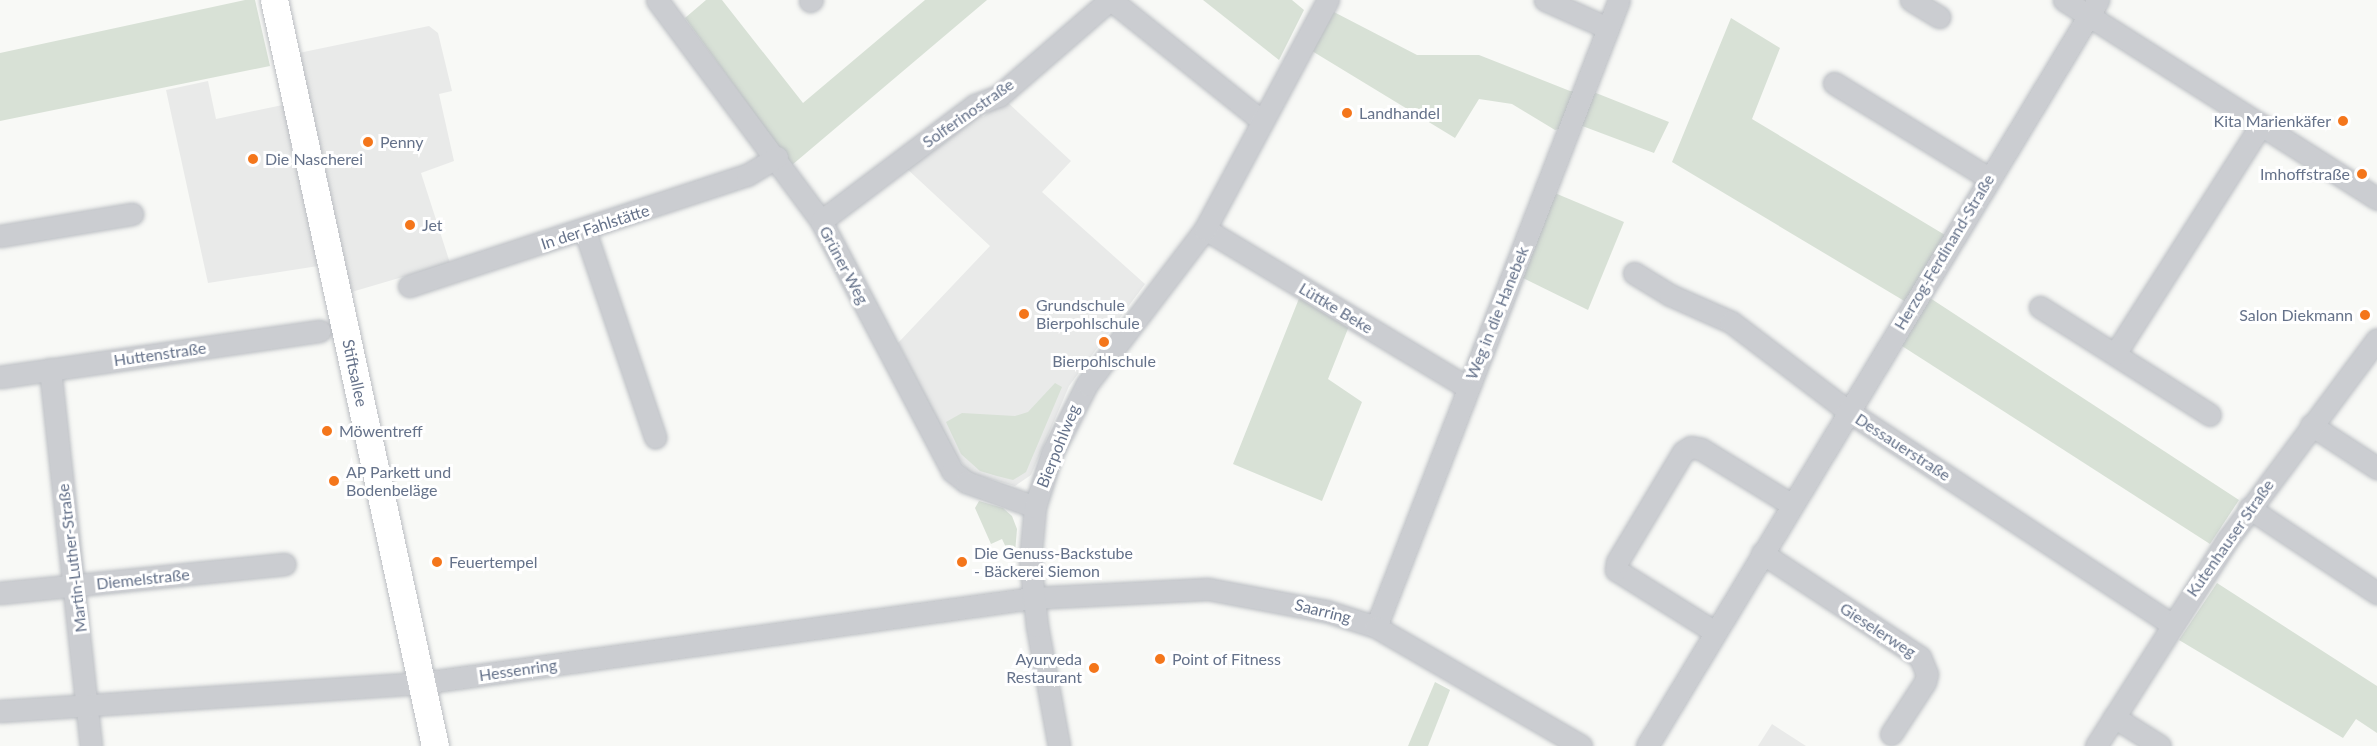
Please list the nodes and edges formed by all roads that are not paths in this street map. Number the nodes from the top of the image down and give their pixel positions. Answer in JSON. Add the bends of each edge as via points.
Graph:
{"nodes":[{"id":1,"x":274,"y":0,"type":"edge"},
{"id":2,"x":657,"y":0,"type":"edge"},
{"id":3,"x":1111,"y":0,"type":"edge"},
{"id":4,"x":1328,"y":0,"type":"edge"},
{"id":5,"x":1545,"y":0,"type":"edge"},
{"id":6,"x":1619,"y":0,"type":"edge"},
{"id":7,"x":1911,"y":0,"type":"edge"},
{"id":8,"x":2064,"y":0,"type":"edge"},
{"id":9,"x":2093,"y":7,"type":"edge"},
{"id":10,"x":1939,"y":17,"type":"dead end"},
{"id":11,"x":1608,"y":28,"type":"junction"},
{"id":12,"x":1834,"y":83,"type":"dead end"},
{"id":13,"x":1263,"y":121,"type":"junction"},
{"id":14,"x":2261,"y":125,"type":"junction"},
{"id":15,"x":777,"y":157,"type":"junction"},
{"id":16,"x":1989,"y":178,"type":"junction"},
{"id":17,"x":2377,"y":200,"type":"edge"},
{"id":18,"x":132,"y":214,"type":"dead end"},
{"id":19,"x":821,"y":221,"type":"junction"},
{"id":20,"x":1205,"y":229,"type":"junction"},
{"id":21,"x":585,"y":231,"type":"junction"},
{"id":22,"x":0,"y":236,"type":"edge"},
{"id":23,"x":1634,"y":273,"type":"dead end"},
{"id":24,"x":409,"y":286,"type":"dead end"},
{"id":25,"x":2040,"y":307,"type":"dead end"},
{"id":26,"x":320,"y":331,"type":"dead end"},
{"id":27,"x":2377,"y":339,"type":"edge"},
{"id":28,"x":2115,"y":354,"type":"junction"},
{"id":29,"x":50,"y":369,"type":"junction"},
{"id":30,"x":0,"y":377,"type":"edge"},
{"id":31,"x":1467,"y":387,"type":"junction"},
{"id":32,"x":1848,"y":411,"type":"junction"},
{"id":33,"x":2210,"y":415,"type":"dead end"},
{"id":34,"x":2311,"y":425,"type":"junction"},
{"id":35,"x":655,"y":437,"type":"dead end"},
{"id":36,"x":2377,"y":468,"type":"edge"},
{"id":37,"x":1792,"y":505,"type":"junction"},
{"id":38,"x":1035,"y":507,"type":"junction"},
{"id":39,"x":2249,"y":508,"type":"junction"},
{"id":40,"x":1762,"y":554,"type":"junction"},
{"id":41,"x":285,"y":564,"type":"dead end"},
{"id":42,"x":76,"y":586,"type":"junction"},
{"id":43,"x":0,"y":593,"type":"edge"},
{"id":44,"x":2377,"y":593,"type":"edge"},
{"id":45,"x":1032,"y":598,"type":"junction"},
{"id":46,"x":2171,"y":624,"type":"junction"},
{"id":47,"x":1376,"y":627,"type":"junction"},
{"id":48,"x":1715,"y":632,"type":"junction"},
{"id":49,"x":422,"y":683,"type":"junction"},
{"id":50,"x":88,"y":705,"type":"junction"},
{"id":51,"x":0,"y":711,"type":"edge"},
{"id":52,"x":2114,"y":717,"type":"junction"},
{"id":53,"x":1891,"y":734,"type":"dead end"},
{"id":54,"x":91,"y":746,"type":"edge"},
{"id":55,"x":435,"y":746,"type":"edge"},
{"id":56,"x":1059,"y":746,"type":"edge"},
{"id":57,"x":1581,"y":746,"type":"edge"},
{"id":58,"x":1647,"y":746,"type":"edge"},
{"id":59,"x":2096,"y":746,"type":"edge"},
{"id":60,"x":2160,"y":746,"type":"edge"}],
"edges":[{"from":1,"to":49,"type":"main road","name":"Stiftsallee"},
{"from":2,"to":15,"type":"street","name":"Grüner Weg"},
{"from":3,"to":13,"type":"street","name":"Solferinostraße"},
{"from":3,"to":19,"type":"street","name":"Solferinostraße","via":[[999,96],[975,105]]},
{"from":4,"to":13,"type":"street","name":"Bierpohlweg"},
{"from":5,"to":11,"type":"street"},
{"from":6,"to":11,"type":"street","name":"Weg in die Hanebek"},
{"from":7,"to":10,"type":"street"},
{"from":8,"to":9,"type":"street"},
{"from":9,"to":14,"type":"street"},
{"from":9,"to":16,"type":"street","name":"Herzog-Ferdinand-Straße"},
{"from":11,"to":31,"type":"street","name":"Weg in die Hanebek"},
{"from":12,"to":16,"type":"street"},
{"from":13,"to":20,"type":"street","name":"Bierpohlweg"},
{"from":14,"to":17,"type":"street"},
{"from":14,"to":28,"type":"street"},
{"from":15,"to":19,"type":"street","name":"Grüner Weg"},
{"from":15,"to":21,"type":"street","name":"In der Fahlstätte","via":[[747,176]]},
{"from":16,"to":32,"type":"street","name":"Herzog-Ferdinand-Straße"},
{"from":18,"to":22,"type":"street"},
{"from":19,"to":38,"type":"street","name":"Grüner Weg","via":[[952,471],[966,482]]},
{"from":20,"to":31,"type":"street","name":"Lüttke Beke"},
{"from":20,"to":38,"type":"street","name":"Bierpohlweg","via":[[1080,395],[1052,453]]},
{"from":21,"to":24,"type":"street","name":"In der Fahlstätte"},
{"from":21,"to":35,"type":"street"},
{"from":23,"to":32,"type":"street","name":"Dessauerstraße","via":[[1670,295],[1731,322]]},
{"from":25,"to":28,"type":"street"},
{"from":26,"to":29,"type":"street","name":"Huttenstraße"},
{"from":27,"to":34,"type":"street","name":"Kutenhauser Straße"},
{"from":28,"to":33,"type":"street"},
{"from":29,"to":30,"type":"street","name":"Huttenstraße"},
{"from":29,"to":42,"type":"street","name":"Martin-Luther-Straße"},
{"from":31,"to":47,"type":"street","name":"Weg in die Hanebek"},
{"from":32,"to":37,"type":"street","name":"Herzog-Ferdinand-Straße"},
{"from":32,"to":46,"type":"street","name":"Dessauerstraße"},
{"from":34,"to":36,"type":"street"},
{"from":34,"to":39,"type":"street","name":"Kutenhauser Straße"},
{"from":37,"to":40,"type":"street","name":"Herzog-Ferdinand-Straße"},
{"from":37,"to":48,"type":"street","via":[[1701,449],[1691,447],[1683,452],[1617,562],[1616,570]]},
{"from":38,"to":45,"type":"street","name":"Bierpohlweg","via":[[1030,560]]},
{"from":39,"to":44,"type":"street"},
{"from":39,"to":46,"type":"street","name":"Kutenhauser Straße"},
{"from":40,"to":48,"type":"street","name":"Herzog-Ferdinand-Straße"},
{"from":40,"to":53,"type":"street","name":"Gieselerweg","via":[[1920,657],[1927,674],[1925,682]]},
{"from":41,"to":42,"type":"street","name":"Diemelstraße"},
{"from":42,"to":43,"type":"street","name":"Diemelstraße"},
{"from":42,"to":50,"type":"street","name":"Martin-Luther-Straße"},
{"from":45,"to":47,"type":"street","name":"Saarring","via":[[1208,589],[1326,611]]},
{"from":45,"to":49,"type":"street","name":"Hessenring"},
{"from":45,"to":56,"type":"street","name":"Bierpohlweg"},
{"from":46,"to":52,"type":"street","name":"Kutenhauser Straße"},
{"from":47,"to":57,"type":"street","name":"Saarring"},
{"from":48,"to":58,"type":"street","name":"Herzog-Ferdinand-Straße"},
{"from":49,"to":50,"type":"street","name":"Hessenring"},
{"from":49,"to":55,"type":"main road","name":"Stiftsallee"},
{"from":50,"to":51,"type":"street","name":"Hessenring"},
{"from":50,"to":54,"type":"street","name":"Martin-Luther-Straße"},
{"from":52,"to":59,"type":"street","name":"Kutenhauser Straße"},
{"from":52,"to":60,"type":"street"}]}
